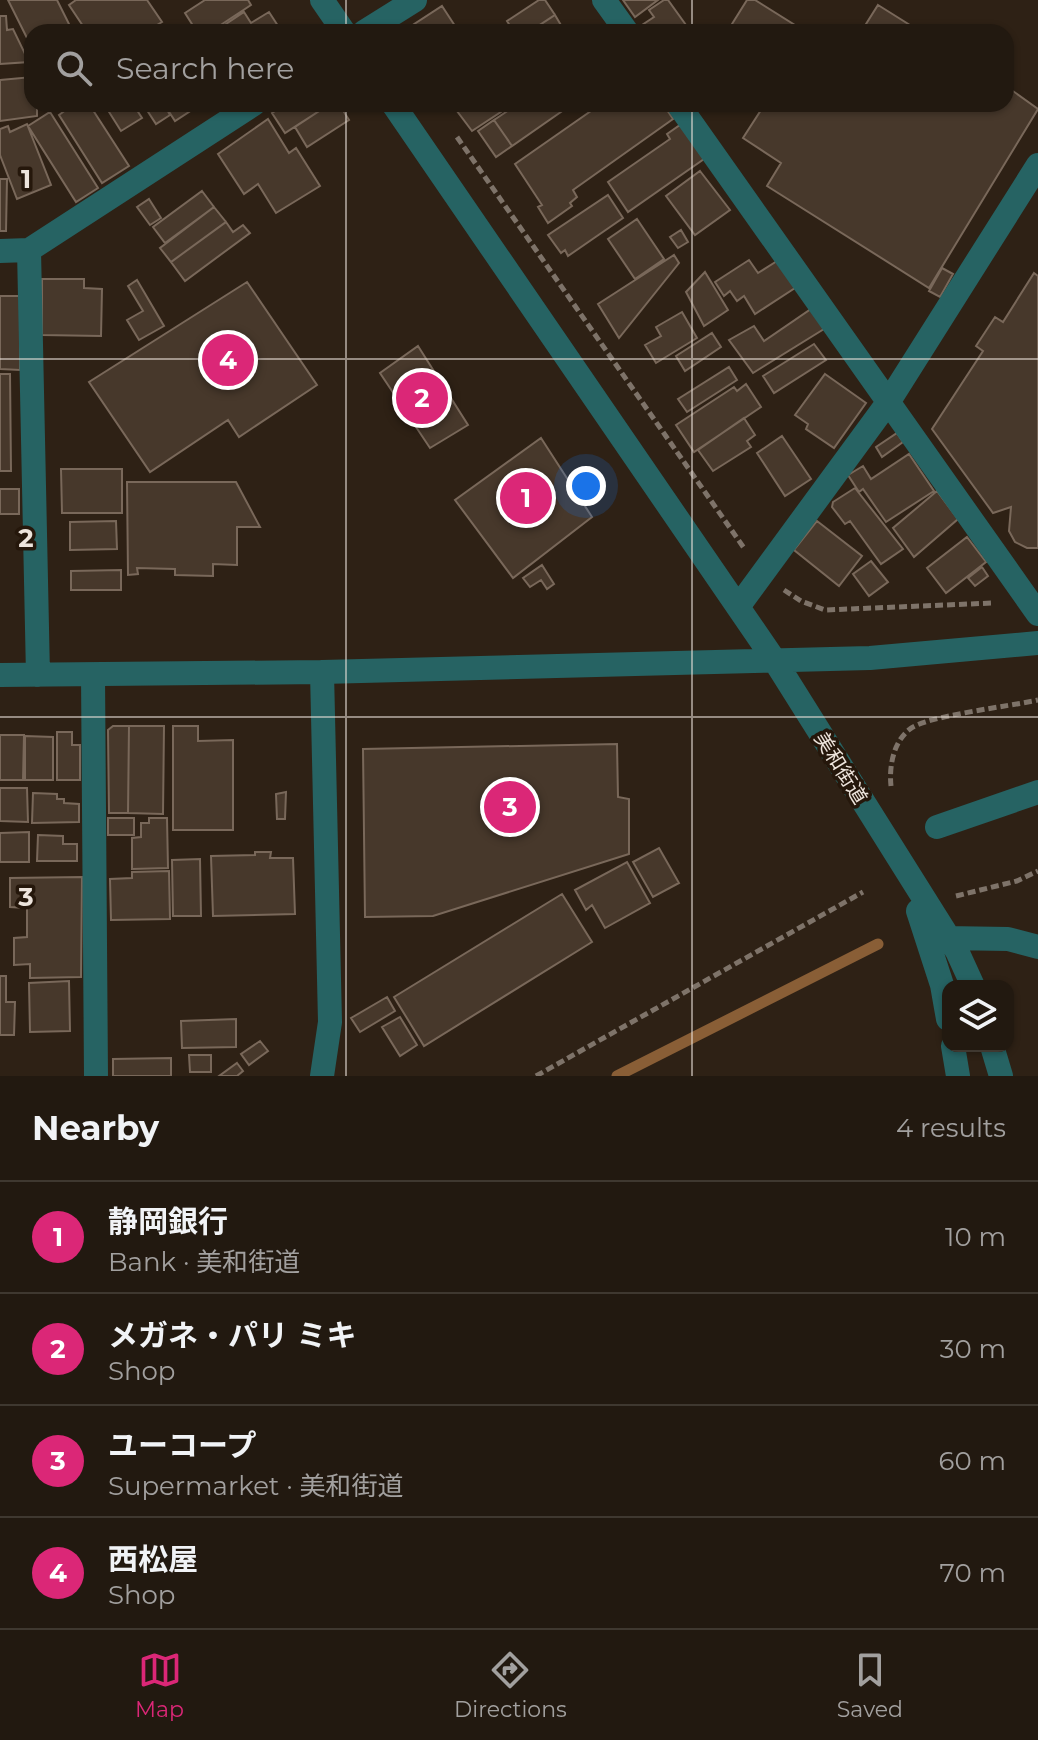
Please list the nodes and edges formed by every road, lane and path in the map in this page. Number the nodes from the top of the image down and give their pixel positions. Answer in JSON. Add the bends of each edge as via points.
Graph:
{"nodes":[{"id":1,"x":322,"y":0,"type":"edge"},
{"id":2,"x":415,"y":0,"type":"edge"},
{"id":3,"x":604,"y":0,"type":"edge"},
{"id":4,"x":338,"y":24,"type":"edge"},
{"id":5,"x":377,"y":24,"type":"edge"},
{"id":6,"x":621,"y":24,"type":"edge"},
{"id":7,"x":242,"y":112,"type":"edge"},
{"id":8,"x":398,"y":112,"type":"edge"},
{"id":9,"x":684,"y":112,"type":"edge"},
{"id":10,"x":452,"y":130,"type":"dead end"},
{"id":11,"x":1038,"y":165,"type":"edge"},
{"id":12,"x":29,"y":250,"type":"junction"},
{"id":13,"x":0,"y":251,"type":"edge"},
{"id":14,"x":889,"y":401,"type":"junction"},
{"id":15,"x":763,"y":571,"type":"junction"},
{"id":16,"x":738,"y":607,"type":"junction"},
{"id":17,"x":1033,"y":607,"type":"edge"},
{"id":18,"x":1038,"y":643,"type":"edge"},
{"id":19,"x":775,"y":661,"type":"junction"},
{"id":20,"x":322,"y":672,"type":"junction"},
{"id":21,"x":0,"y":675,"type":"edge"},
{"id":22,"x":38,"y":675,"type":"junction"},
{"id":23,"x":93,"y":675,"type":"junction"},
{"id":24,"x":1038,"y":700,"type":"edge"},
{"id":25,"x":1038,"y":792,"type":"edge"},
{"id":26,"x":897,"y":799,"type":"dead end"},
{"id":27,"x":937,"y":827,"type":"dead end"},
{"id":28,"x":1038,"y":871,"type":"edge"},
{"id":29,"x":907,"y":875,"type":"junction"},
{"id":30,"x":863,"y":892,"type":"dead end"},
{"id":31,"x":955,"y":896,"type":"dead end"},
{"id":32,"x":946,"y":938,"type":"junction"},
{"id":33,"x":1038,"y":947,"type":"edge"},
{"id":34,"x":970,"y":980,"type":"edge"},
{"id":35,"x":942,"y":985,"type":"edge"},
{"id":36,"x":954,"y":1052,"type":"edge"},
{"id":37,"x":994,"y":1052,"type":"edge"},
{"id":38,"x":96,"y":1076,"type":"edge"},
{"id":39,"x":322,"y":1076,"type":"edge"},
{"id":40,"x":536,"y":1076,"type":"edge"},
{"id":41,"x":958,"y":1076,"type":"edge"},
{"id":42,"x":1001,"y":1076,"type":"edge"}],
"edges":[{"from":1,"to":4,"type":"street"},
{"from":2,"to":5,"type":"street"},
{"from":3,"to":6,"type":"street"},
{"from":7,"to":12,"type":"street"},
{"from":8,"to":16,"type":"street","name":"美和街道"},
{"from":9,"to":14,"type":"street"},
{"from":10,"to":15,"type":"path"},
{"from":11,"to":14,"type":"street"},
{"from":12,"to":13,"type":"street"},
{"from":12,"to":22,"type":"street"},
{"from":14,"to":15,"type":"street"},
{"from":14,"to":17,"type":"street"},
{"from":15,"to":16,"type":"street"},
{"from":15,"to":17,"type":"path","via":[[801,601],[825,610]]},
{"from":16,"to":19,"type":"street","name":"美和街道"},
{"from":18,"to":19,"type":"street"},
{"from":19,"to":20,"type":"street"},
{"from":19,"to":29,"type":"street","name":"美和街道"},
{"from":20,"to":23,"type":"street"},
{"from":20,"to":39,"type":"street","via":[[330,1022]]},
{"from":21,"to":22,"type":"street"},
{"from":22,"to":23,"type":"street"},
{"from":23,"to":38,"type":"street"},
{"from":24,"to":26,"type":"path","via":[[910,728],[889,771]]},
{"from":25,"to":27,"type":"street"},
{"from":28,"to":31,"type":"path"},
{"from":29,"to":32,"type":"street","name":"美和街道"},
{"from":29,"to":35,"type":"street","name":"美和街道"},
{"from":30,"to":40,"type":"path"},
{"from":32,"to":33,"type":"street","via":[[1008,939]]},
{"from":32,"to":34,"type":"street","name":"美和街道"},
{"from":36,"to":41,"type":"street"},
{"from":37,"to":42,"type":"street"}]}
